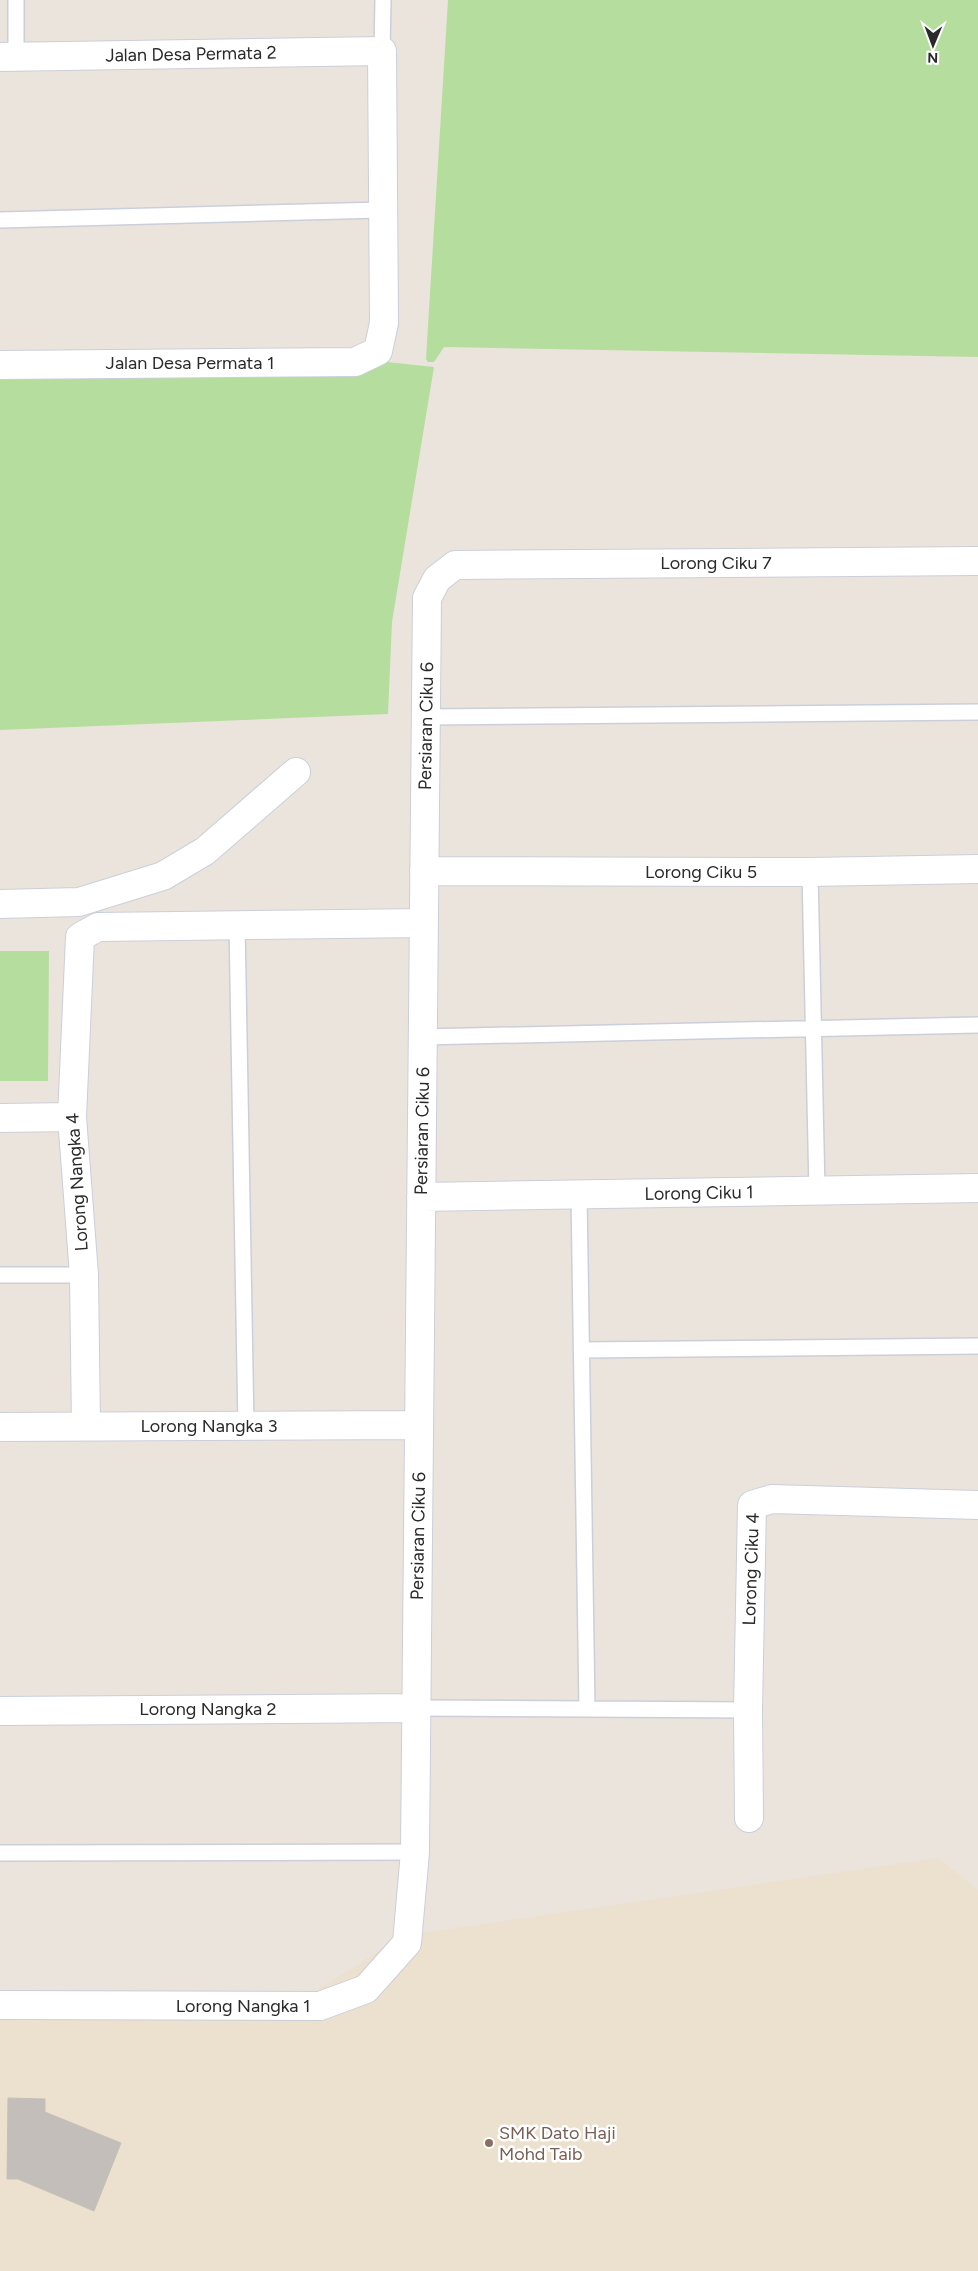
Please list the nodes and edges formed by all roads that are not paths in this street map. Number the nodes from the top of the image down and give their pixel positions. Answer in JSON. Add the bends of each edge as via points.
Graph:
{"nodes":[{"id":1,"x":16,"y":0,"type":"edge"},
{"id":2,"x":383,"y":0,"type":"edge"},
{"id":3,"x":382,"y":51,"type":"junction"},
{"id":4,"x":8,"y":57,"type":"edge"},
{"id":5,"x":382,"y":210,"type":"junction"},
{"id":6,"x":0,"y":220,"type":"edge"},
{"id":7,"x":0,"y":365,"type":"edge"},
{"id":8,"x":978,"y":561,"type":"edge"},
{"id":9,"x":455,"y":565,"type":"joint"},
{"id":10,"x":978,"y":712,"type":"edge"},
{"id":11,"x":426,"y":717,"type":"junction"},
{"id":12,"x":296,"y":772,"type":"dead end"},
{"id":13,"x":978,"y":869,"type":"edge"},
{"id":14,"x":424,"y":871,"type":"junction"},
{"id":15,"x":810,"y":872,"type":"junction"},
{"id":16,"x":0,"y":904,"type":"edge"},
{"id":17,"x":423,"y":923,"type":"junction"},
{"id":18,"x":237,"y":924,"type":"junction"},
{"id":19,"x":978,"y":1025,"type":"edge"},
{"id":20,"x":813,"y":1029,"type":"junction"},
{"id":21,"x":422,"y":1037,"type":"junction"},
{"id":22,"x":72,"y":1117,"type":"junction"},
{"id":23,"x":0,"y":1118,"type":"edge"},
{"id":24,"x":978,"y":1188,"type":"edge"},
{"id":25,"x":817,"y":1191,"type":"junction"},
{"id":26,"x":579,"y":1195,"type":"junction"},
{"id":27,"x":421,"y":1197,"type":"junction"},
{"id":28,"x":84,"y":1275,"type":"junction"},
{"id":29,"x":0,"y":1276,"type":"edge"},
{"id":30,"x":978,"y":1346,"type":"edge"},
{"id":31,"x":582,"y":1350,"type":"junction"},
{"id":32,"x":418,"y":1425,"type":"junction"},
{"id":33,"x":86,"y":1426,"type":"junction"},
{"id":34,"x":0,"y":1427,"type":"edge"},
{"id":35,"x":246,"y":1427,"type":"junction"},
{"id":36,"x":978,"y":1505,"type":"edge"},
{"id":37,"x":416,"y":1708,"type":"junction"},
{"id":38,"x":587,"y":1709,"type":"junction"},
{"id":39,"x":748,"y":1710,"type":"junction"},
{"id":40,"x":0,"y":1711,"type":"edge"},
{"id":41,"x":749,"y":1818,"type":"dead end"},
{"id":42,"x":414,"y":1852,"type":"junction"},
{"id":43,"x":0,"y":1853,"type":"edge"},
{"id":44,"x":0,"y":2005,"type":"edge"}],
"edges":[{"from":1,"to":4,"type":"lane"},
{"from":2,"to":3,"type":"lane"},
{"from":3,"to":4,"type":"street","name":"Jalan Desa Permata 2"},
{"from":3,"to":5,"type":"street"},
{"from":5,"to":6,"type":"lane"},
{"from":5,"to":7,"type":"street","name":"Jalan Desa Permata 1","via":[[384,323],[378,351],[355,362]]},
{"from":8,"to":9,"type":"street","name":"Lorong Ciku 7"},
{"from":9,"to":11,"type":"street","name":"Persiaran Ciku 6","via":[[437,579],[427,598]]},
{"from":10,"to":11,"type":"lane"},
{"from":11,"to":14,"type":"street","name":"Persiaran Ciku 6"},
{"from":12,"to":16,"type":"street","via":[[205,851],[163,876],[79,902]]},
{"from":13,"to":15,"type":"street","name":"Lorong Ciku 5"},
{"from":14,"to":15,"type":"street","name":"Lorong Ciku 5"},
{"from":14,"to":17,"type":"street","name":"Persiaran Ciku 6"},
{"from":15,"to":20,"type":"lane"},
{"from":17,"to":18,"type":"street"},
{"from":17,"to":21,"type":"street","name":"Persiaran Ciku 6"},
{"from":18,"to":22,"type":"street","name":"Lorong Nangka 4","via":[[98,927],[80,937]]},
{"from":18,"to":35,"type":"lane"},
{"from":19,"to":20,"type":"lane"},
{"from":20,"to":21,"type":"lane"},
{"from":20,"to":25,"type":"lane"},
{"from":21,"to":27,"type":"street","name":"Persiaran Ciku 6"},
{"from":22,"to":23,"type":"street"},
{"from":22,"to":28,"type":"street","name":"Lorong Nangka 4"},
{"from":24,"to":25,"type":"street","name":"Lorong Ciku 1"},
{"from":25,"to":26,"type":"street","name":"Lorong Ciku 1"},
{"from":26,"to":27,"type":"street","name":"Lorong Ciku 1"},
{"from":26,"to":31,"type":"lane"},
{"from":27,"to":32,"type":"street","name":"Persiaran Ciku 6"},
{"from":28,"to":29,"type":"lane"},
{"from":28,"to":33,"type":"street","name":"Lorong Nangka 4"},
{"from":30,"to":31,"type":"lane"},
{"from":31,"to":38,"type":"lane"},
{"from":32,"to":35,"type":"street","name":"Lorong Nangka 3"},
{"from":32,"to":37,"type":"street","name":"Persiaran Ciku 6"},
{"from":33,"to":34,"type":"street","name":"Lorong Nangka 3"},
{"from":33,"to":35,"type":"street","name":"Lorong Nangka 3"},
{"from":36,"to":39,"type":"street","name":"Lorong Ciku 4","via":[[772,1499],[752,1505]]},
{"from":37,"to":38,"type":"lane"},
{"from":37,"to":40,"type":"street","name":"Lorong Nangka 2"},
{"from":37,"to":42,"type":"street","name":"Lorong Nangka 1"},
{"from":38,"to":39,"type":"lane"},
{"from":39,"to":41,"type":"street"},
{"from":42,"to":43,"type":"lane"},
{"from":42,"to":44,"type":"street","name":"Lorong Nangka 1","via":[[407,1943],[366,1990],[320,2006]]}]}
